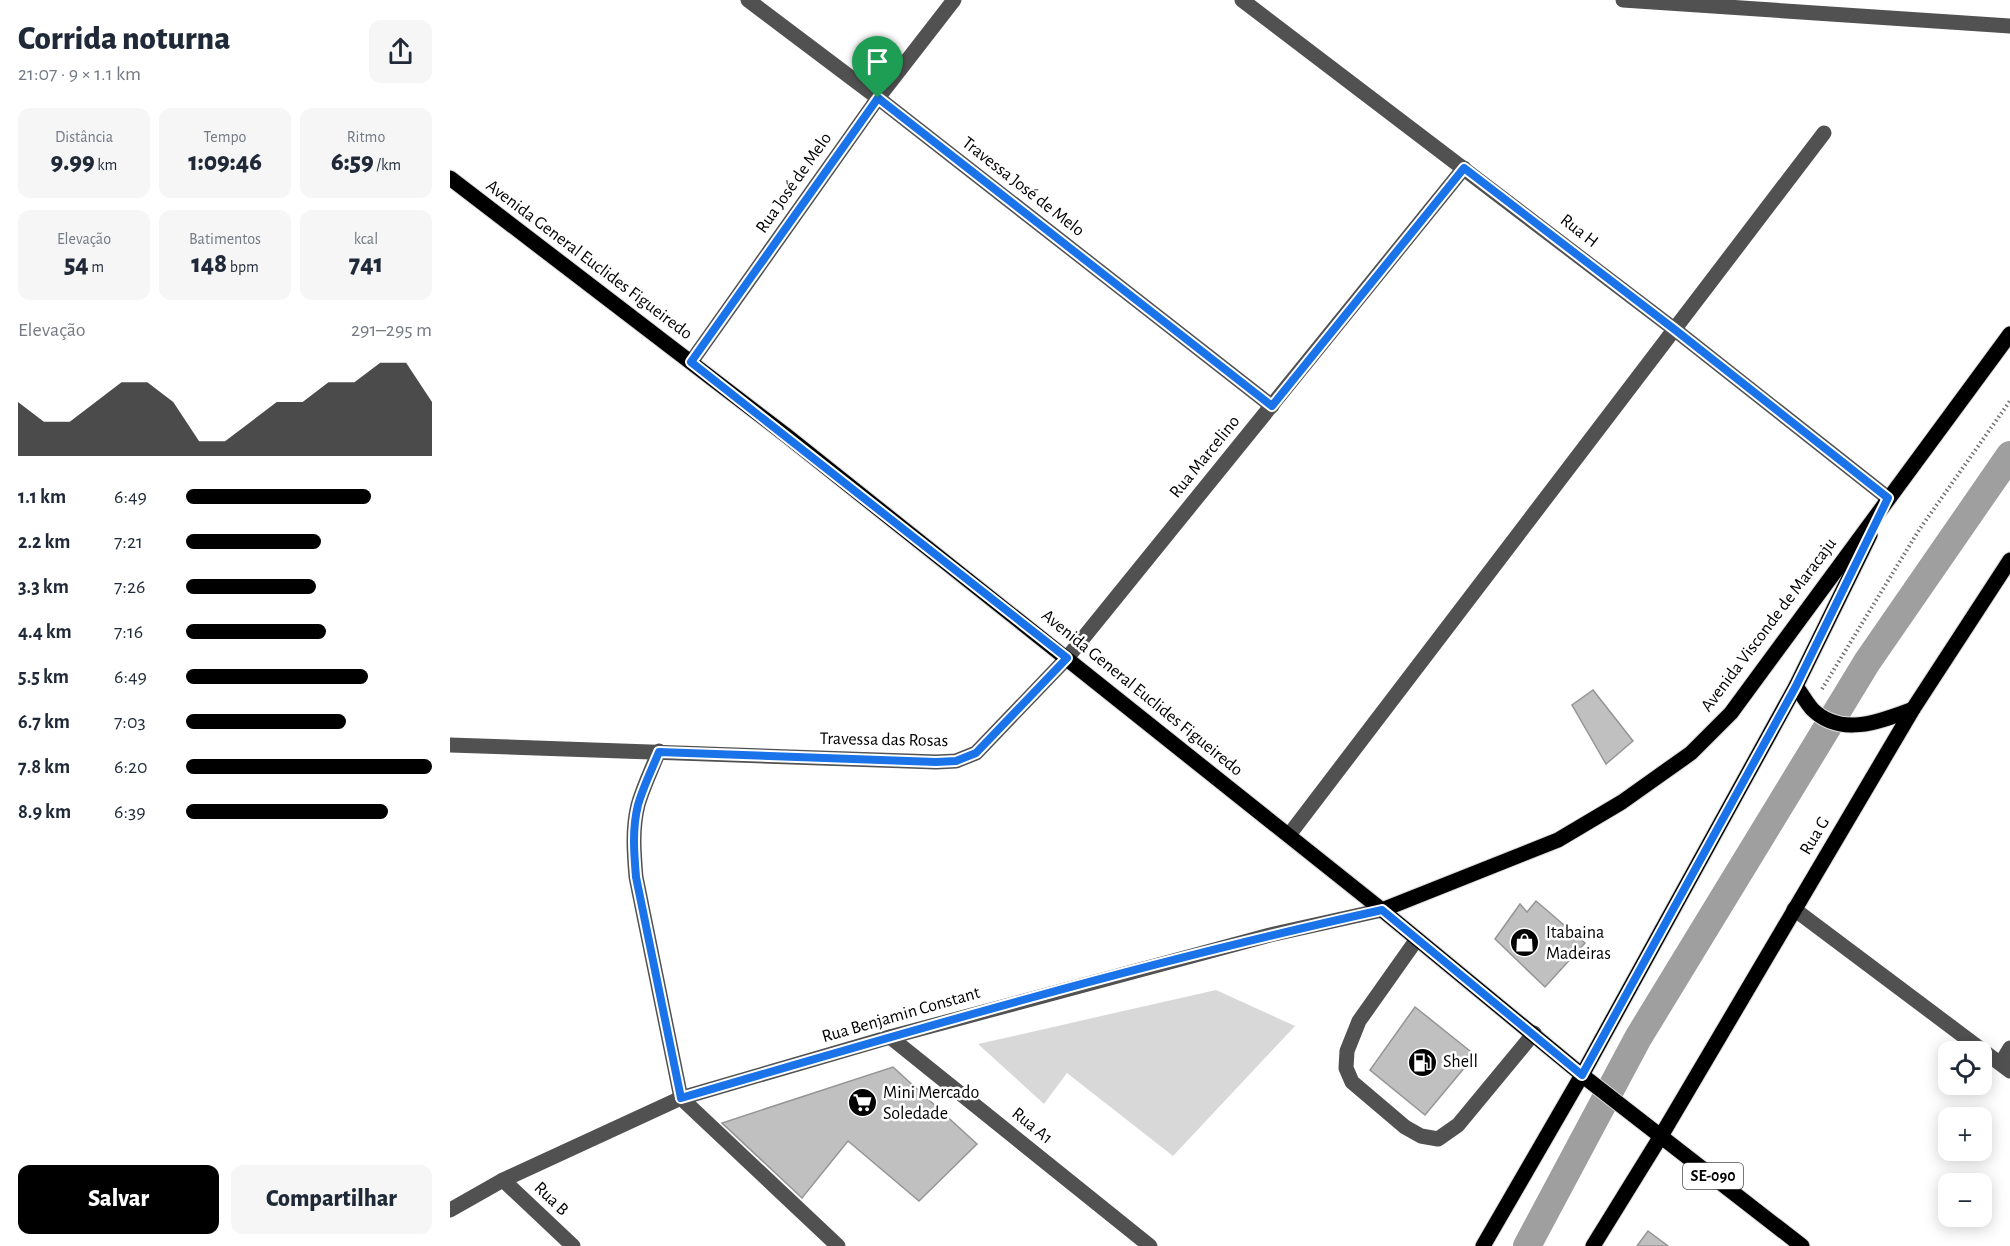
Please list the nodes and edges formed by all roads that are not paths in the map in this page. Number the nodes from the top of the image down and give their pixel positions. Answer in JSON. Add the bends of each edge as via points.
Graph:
{"nodes":[{"id":1,"x":748,"y":0,"type":"edge"},
{"id":2,"x":954,"y":0,"type":"edge"},
{"id":3,"x":1242,"y":0,"type":"edge"},
{"id":4,"x":1623,"y":0,"type":"edge"},
{"id":5,"x":2010,"y":26,"type":"edge"},
{"id":6,"x":878,"y":98,"type":"junction"},
{"id":7,"x":1824,"y":133,"type":"dead end"},
{"id":8,"x":1464,"y":168,"type":"junction"},
{"id":9,"x":450,"y":178,"type":"edge"},
{"id":10,"x":1674,"y":329,"type":"junction"},
{"id":11,"x":2010,"y":334,"type":"edge"},
{"id":12,"x":691,"y":362,"type":"junction"},
{"id":13,"x":1272,"y":406,"type":"junction"},
{"id":14,"x":1888,"y":498,"type":"junction"},
{"id":15,"x":2010,"y":560,"type":"edge"},
{"id":16,"x":1067,"y":658,"type":"junction"},
{"id":17,"x":1796,"y":686,"type":"junction"},
{"id":18,"x":1913,"y":709,"type":"junction"},
{"id":19,"x":450,"y":745,"type":"edge"},
{"id":20,"x":659,"y":752,"type":"junction"},
{"id":21,"x":1289,"y":835,"type":"junction"},
{"id":22,"x":1794,"y":909,"type":"junction"},
{"id":23,"x":1382,"y":910,"type":"junction"},
{"id":24,"x":1417,"y":939,"type":"junction"},
{"id":25,"x":1534,"y":1034,"type":"junction"},
{"id":26,"x":890,"y":1037,"type":"junction"},
{"id":27,"x":2010,"y":1048,"type":"edge"},
{"id":28,"x":2005,"y":1067,"type":"edge"},
{"id":29,"x":1585,"y":1077,"type":"junction"},
{"id":30,"x":681,"y":1098,"type":"junction"},
{"id":31,"x":1661,"y":1136,"type":"junction"},
{"id":32,"x":503,"y":1180,"type":"junction"},
{"id":33,"x":450,"y":1210,"type":"edge"},
{"id":34,"x":573,"y":1246,"type":"edge"},
{"id":35,"x":838,"y":1246,"type":"edge"},
{"id":36,"x":1150,"y":1246,"type":"edge"},
{"id":37,"x":1483,"y":1246,"type":"edge"},
{"id":38,"x":1593,"y":1246,"type":"edge"},
{"id":39,"x":1802,"y":1246,"type":"edge"}],
"edges":[{"from":1,"to":6,"type":"street","name":"Travessa José de Melo"},
{"from":2,"to":6,"type":"street","name":"Rua José de Melo"},
{"from":3,"to":8,"type":"street","name":"Rua H"},
{"from":4,"to":5,"type":"street"},
{"from":6,"to":12,"type":"street","name":"Rua José de Melo"},
{"from":6,"to":13,"type":"street","name":"Travessa José de Melo"},
{"from":7,"to":10,"type":"street"},
{"from":8,"to":10,"type":"street","name":"Rua H"},
{"from":8,"to":13,"type":"street","name":"Rua Marcelino"},
{"from":9,"to":12,"type":"main road","name":"Avenida General Euclides Figueiredo","number":"SE-090"},
{"from":10,"to":14,"type":"street","name":"Rua H"},
{"from":10,"to":21,"type":"street"},
{"from":11,"to":14,"type":"main road","name":"Avenida Visconde de Maracaju"},
{"from":12,"to":16,"type":"main road","name":"Avenida General Euclides Figueiredo","number":"SE-090"},
{"from":13,"to":16,"type":"street","name":"Rua Marcelino"},
{"from":14,"to":17,"type":"main road","name":"Avenida Visconde de Maracaju"},
{"from":14,"to":23,"type":"main road","name":"Avenida Visconde de Maracaju","via":[[1731,712],[1691,753],[1622,802],[1558,840]]},
{"from":15,"to":18,"type":"main road","name":"Rua G"},
{"from":16,"to":20,"type":"street","name":"Travessa das Rosas","via":[[976,753],[956,761]]},
{"from":16,"to":21,"type":"main road","name":"Avenida General Euclides Figueiredo","number":"SE-090"},
{"from":17,"to":18,"type":"main road","via":[[1811,708],[1830,721],[1843,724],[1875,723]]},
{"from":17,"to":29,"type":"main road","name":"Avenida Visconde de Maracaju"},
{"from":18,"to":22,"type":"main road","name":"Rua G"},
{"from":19,"to":20,"type":"street","name":"Travessa das Rosas"},
{"from":20,"to":30,"type":"street","via":[[638,805],[633,846]]},
{"from":21,"to":23,"type":"main road","name":"Avenida General Euclides Figueiredo","number":"SE-090"},
{"from":22,"to":28,"type":"street"},
{"from":22,"to":31,"type":"main road","name":"Rua G"},
{"from":23,"to":24,"type":"main road","name":"Avenida General Euclides Figueiredo","number":"SE-090"},
{"from":23,"to":26,"type":"street","name":"Rua Benjamin Constant","via":[[1270,934]]},
{"from":24,"to":25,"type":"main road","name":"Avenida General Euclides Figueiredo","number":"SE-090"},
{"from":24,"to":25,"type":"street","via":[[1359,1021],[1347,1051],[1346,1068],[1352,1082],[1405,1127],[1438,1139],[1458,1125]]},
{"from":25,"to":29,"type":"main road","name":"Avenida General Euclides Figueiredo","number":"SE-090"},
{"from":26,"to":30,"type":"street","name":"Rua Benjamin Constant"},
{"from":26,"to":36,"type":"street","name":"Rua A1"},
{"from":27,"to":28,"type":"street"},
{"from":29,"to":31,"type":"main road","name":"Avenida General Euclides Figueiredo","number":"SE-090"},
{"from":29,"to":37,"type":"main road","name":"Avenida Visconde de Maracaju"},
{"from":30,"to":32,"type":"street","name":"Rua Benjamin Constant"},
{"from":30,"to":35,"type":"street"},
{"from":31,"to":38,"type":"main road","name":"Rua G"},
{"from":31,"to":39,"type":"main road","name":"Avenida General Euclides Figueiredo","number":"SE-090"},
{"from":32,"to":33,"type":"street","name":"Rua Benjamin Constant"},
{"from":32,"to":34,"type":"street","name":"Rua B"}]}
